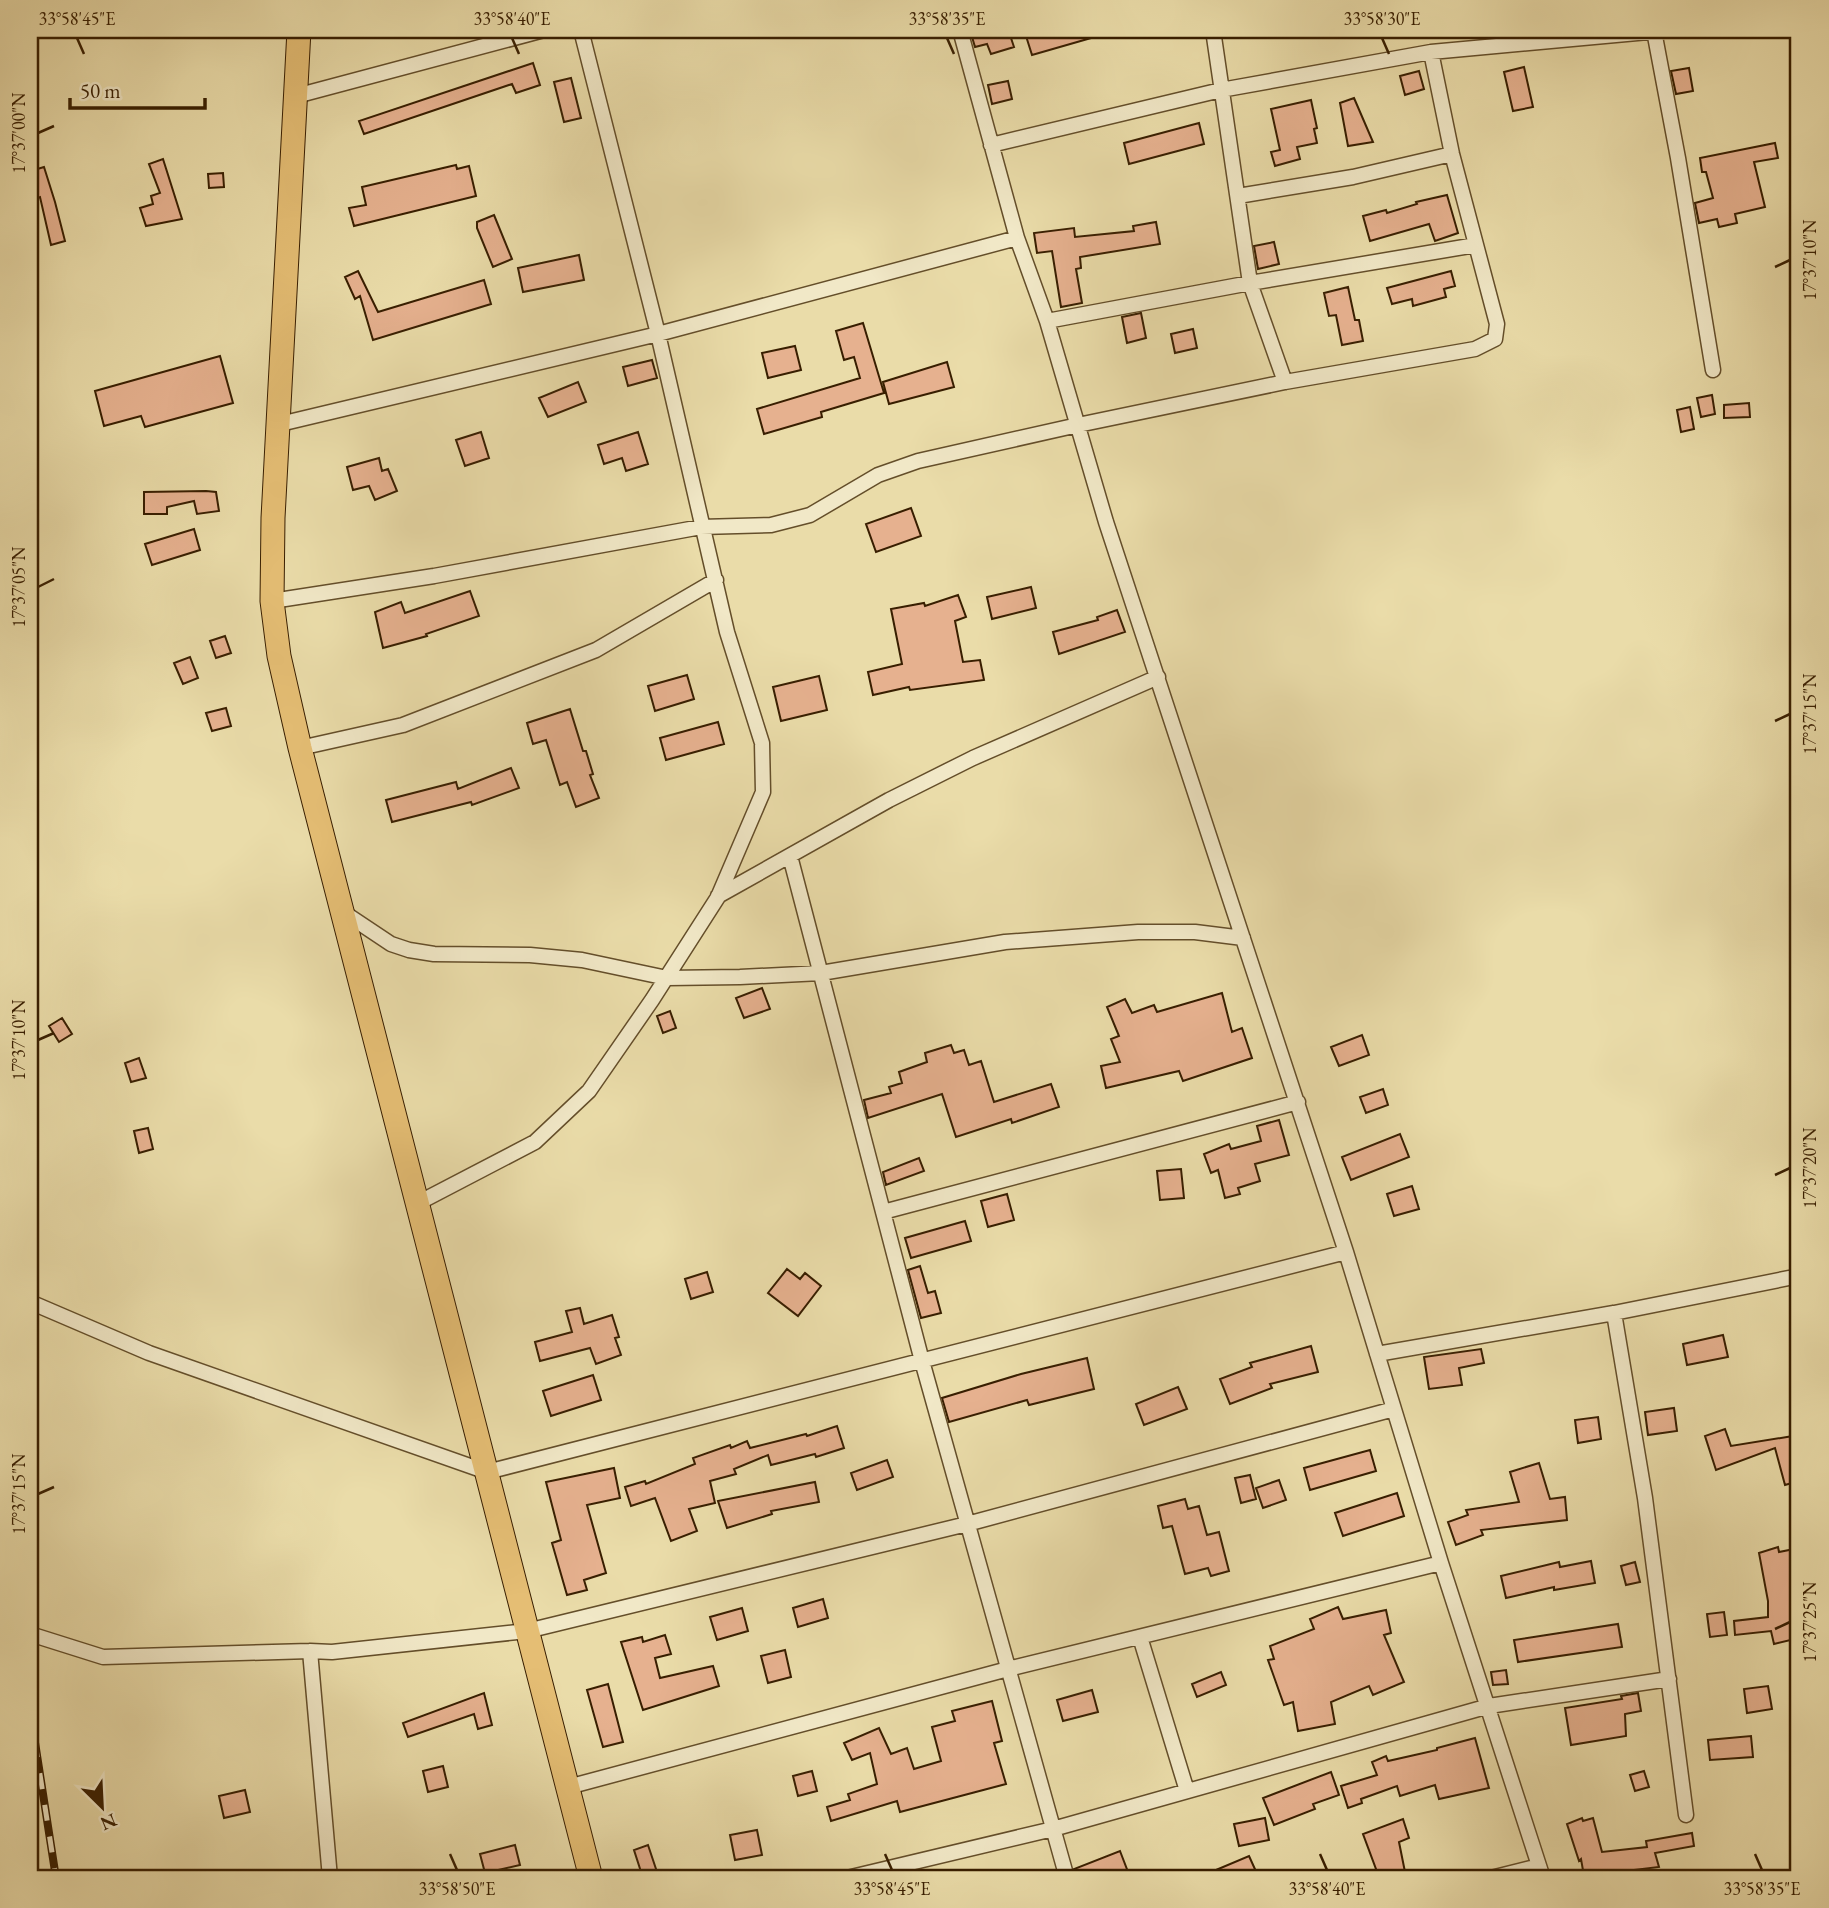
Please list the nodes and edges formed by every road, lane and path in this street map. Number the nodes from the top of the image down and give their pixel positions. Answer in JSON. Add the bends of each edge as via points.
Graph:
{"nodes":[{"id":1,"x":299,"y":30,"type":"edge"},
{"id":2,"x":544,"y":30,"type":"edge"},
{"id":3,"x":581,"y":30,"type":"edge"},
{"id":4,"x":960,"y":30,"type":"edge"},
{"id":5,"x":1213,"y":30,"type":"edge"},
{"id":6,"x":1670,"y":30,"type":"edge"},
{"id":7,"x":1654,"y":31,"type":"edge"},
{"id":8,"x":1535,"y":36,"type":"edge"},
{"id":9,"x":1431,"y":52,"type":"junction"},
{"id":10,"x":1221,"y":90,"type":"junction"},
{"id":11,"x":296,"y":96,"type":"junction"},
{"id":12,"x":991,"y":145,"type":"junction"},
{"id":13,"x":1452,"y":154,"type":"junction"},
{"id":14,"x":1238,"y":196,"type":"junction"},
{"id":15,"x":1017,"y":239,"type":"junction"},
{"id":16,"x":1476,"y":245,"type":"junction"},
{"id":17,"x":1250,"y":283,"type":"junction"},
{"id":18,"x":1047,"y":321,"type":"junction"},
{"id":19,"x":657,"y":334,"type":"junction"},
{"id":20,"x":1713,"y":370,"type":"dead end"},
{"id":21,"x":1285,"y":382,"type":"junction"},
{"id":22,"x":280,"y":424,"type":"junction"},
{"id":23,"x":1078,"y":425,"type":"junction"},
{"id":24,"x":701,"y":527,"type":"junction"},
{"id":25,"x":716,"y":580,"type":"junction"},
{"id":26,"x":272,"y":601,"type":"junction"},
{"id":27,"x":1158,"y":677,"type":"junction"},
{"id":28,"x":300,"y":748,"type":"junction"},
{"id":29,"x":790,"y":856,"type":"junction"},
{"id":30,"x":718,"y":897,"type":"junction"},
{"id":31,"x":343,"y":912,"type":"junction"},
{"id":32,"x":1243,"y":938,"type":"junction"},
{"id":33,"x":821,"y":974,"type":"junction"},
{"id":34,"x":667,"y":978,"type":"junction"},
{"id":35,"x":1297,"y":1102,"type":"junction"},
{"id":36,"x":418,"y":1203,"type":"junction"},
{"id":37,"x":883,"y":1212,"type":"junction"},
{"id":38,"x":1346,"y":1252,"type":"junction"},
{"id":39,"x":1799,"y":1276,"type":"edge"},
{"id":40,"x":30,"y":1302,"type":"edge"},
{"id":41,"x":1614,"y":1313,"type":"junction"},
{"id":42,"x":1377,"y":1354,"type":"junction"},
{"id":43,"x":922,"y":1361,"type":"junction"},
{"id":44,"x":1394,"y":1409,"type":"junction"},
{"id":45,"x":486,"y":1472,"type":"junction"},
{"id":46,"x":967,"y":1524,"type":"junction"},
{"id":47,"x":1441,"y":1563,"type":"junction"},
{"id":48,"x":527,"y":1631,"type":"junction"},
{"id":49,"x":30,"y":1634,"type":"edge"},
{"id":50,"x":1140,"y":1637,"type":"junction"},
{"id":51,"x":310,"y":1651,"type":"junction"},
{"id":52,"x":1008,"y":1670,"type":"junction"},
{"id":53,"x":1669,"y":1679,"type":"junction"},
{"id":54,"x":1489,"y":1706,"type":"junction"},
{"id":55,"x":568,"y":1787,"type":"junction"},
{"id":56,"x":1187,"y":1791,"type":"junction"},
{"id":57,"x":1686,"y":1815,"type":"dead end"},
{"id":58,"x":1053,"y":1829,"type":"junction"},
{"id":59,"x":1541,"y":1872,"type":"edge"},
{"id":60,"x":330,"y":1878,"type":"edge"},
{"id":61,"x":592,"y":1878,"type":"edge"},
{"id":62,"x":848,"y":1878,"type":"edge"},
{"id":63,"x":1067,"y":1878,"type":"edge"},
{"id":64,"x":1491,"y":1878,"type":"edge"}],
"edges":[{"from":1,"to":11,"type":"main road"},
{"from":2,"to":11,"type":"street"},
{"from":3,"to":19,"type":"street"},
{"from":4,"to":12,"type":"street"},
{"from":5,"to":10,"type":"street"},
{"from":6,"to":7,"type":"street"},
{"from":7,"to":8,"type":"street"},
{"from":7,"to":20,"type":"street"},
{"from":8,"to":9,"type":"street"},
{"from":9,"to":10,"type":"street"},
{"from":9,"to":13,"type":"street"},
{"from":10,"to":12,"type":"street"},
{"from":10,"to":14,"type":"street"},
{"from":11,"to":22,"type":"main road"},
{"from":12,"to":15,"type":"street"},
{"from":13,"to":14,"type":"street","via":[[1353,177]]},
{"from":13,"to":16,"type":"street"},
{"from":14,"to":17,"type":"street"},
{"from":15,"to":18,"type":"street"},
{"from":15,"to":19,"type":"street"},
{"from":16,"to":17,"type":"street"},
{"from":16,"to":21,"type":"street","via":[[1497,324],[1495,339],[1475,349]]},
{"from":17,"to":18,"type":"street"},
{"from":17,"to":21,"type":"street"},
{"from":18,"to":23,"type":"street"},
{"from":19,"to":22,"type":"street"},
{"from":19,"to":24,"type":"street"},
{"from":21,"to":23,"type":"street"},
{"from":22,"to":26,"type":"main road"},
{"from":23,"to":24,"type":"street","via":[[918,461],[878,475],[810,515],[771,525]]},
{"from":23,"to":27,"type":"street"},
{"from":24,"to":25,"type":"street"},
{"from":24,"to":26,"type":"street"},
{"from":25,"to":28,"type":"street","via":[[596,650],[402,725]]},
{"from":25,"to":30,"type":"street","via":[[727,632],[762,743],[763,792]]},
{"from":26,"to":28,"type":"main road"},
{"from":27,"to":29,"type":"street","via":[[973,758]]},
{"from":27,"to":32,"type":"street"},
{"from":28,"to":31,"type":"main road"},
{"from":29,"to":30,"type":"street"},
{"from":29,"to":33,"type":"street"},
{"from":30,"to":34,"type":"street"},
{"from":31,"to":34,"type":"street","via":[[391,944],[409,950],[582,960]]},
{"from":31,"to":36,"type":"main road"},
{"from":32,"to":33,"type":"street","via":[[1150,932],[1005,942]]},
{"from":32,"to":35,"type":"street"},
{"from":33,"to":34,"type":"street"},
{"from":33,"to":37,"type":"street"},
{"from":34,"to":36,"type":"street","via":[[589,1091],[535,1142]]},
{"from":35,"to":37,"type":"street"},
{"from":35,"to":38,"type":"street"},
{"from":36,"to":45,"type":"main road"},
{"from":37,"to":43,"type":"street"},
{"from":38,"to":42,"type":"street"},
{"from":38,"to":43,"type":"street"},
{"from":39,"to":41,"type":"street"},
{"from":40,"to":45,"type":"street","via":[[149,1353]]},
{"from":41,"to":42,"type":"street"},
{"from":41,"to":53,"type":"street","via":[[1646,1498]]},
{"from":42,"to":44,"type":"street"},
{"from":43,"to":45,"type":"street"},
{"from":43,"to":46,"type":"street"},
{"from":44,"to":46,"type":"street"},
{"from":44,"to":47,"type":"street"},
{"from":45,"to":48,"type":"main road"},
{"from":46,"to":48,"type":"street"},
{"from":46,"to":52,"type":"street"},
{"from":47,"to":50,"type":"street"},
{"from":47,"to":54,"type":"street"},
{"from":48,"to":51,"type":"street"},
{"from":48,"to":55,"type":"main road"},
{"from":49,"to":51,"type":"street","via":[[103,1657]]},
{"from":50,"to":52,"type":"street"},
{"from":50,"to":56,"type":"street"},
{"from":51,"to":60,"type":"street"},
{"from":52,"to":55,"type":"street"},
{"from":52,"to":58,"type":"street"},
{"from":53,"to":54,"type":"street"},
{"from":53,"to":57,"type":"street"},
{"from":54,"to":56,"type":"street"},
{"from":54,"to":59,"type":"street"},
{"from":55,"to":61,"type":"main road"},
{"from":56,"to":58,"type":"street"},
{"from":58,"to":62,"type":"street"},
{"from":58,"to":63,"type":"street"},
{"from":59,"to":64,"type":"street"}]}
